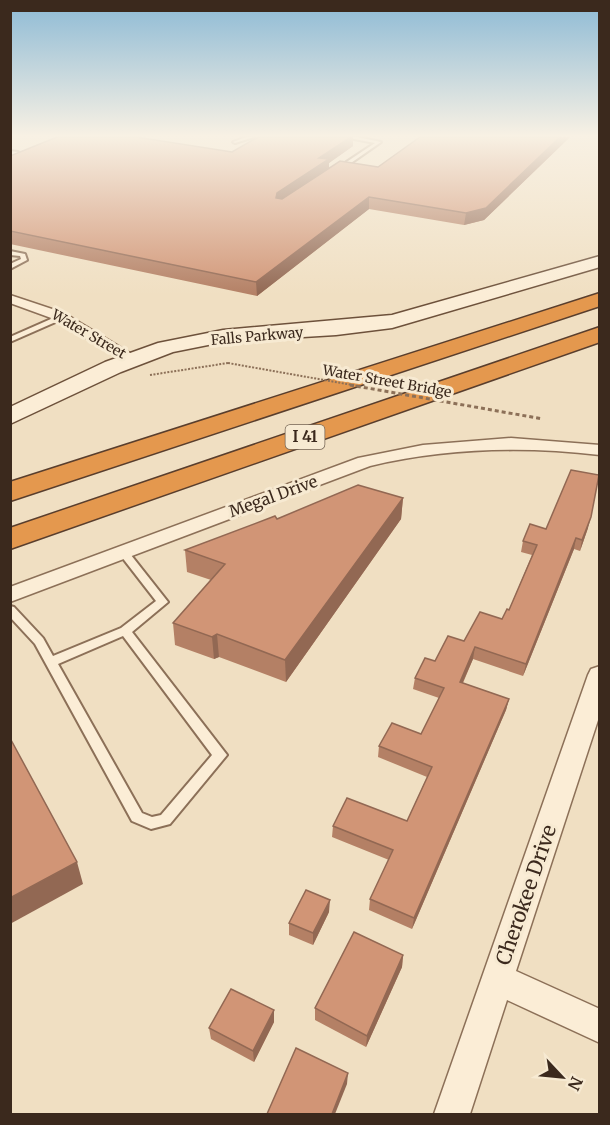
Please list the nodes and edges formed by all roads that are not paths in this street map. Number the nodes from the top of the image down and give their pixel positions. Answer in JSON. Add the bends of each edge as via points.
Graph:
{"nodes":[{"id":1,"x":10,"y":253,"type":"edge"},
{"id":2,"x":600,"y":261,"type":"edge"},
{"id":3,"x":10,"y":267,"type":"edge"},
{"id":4,"x":10,"y":299,"type":"edge"},
{"id":5,"x":600,"y":299,"type":"edge"},
{"id":6,"x":63,"y":317,"type":"junction"},
{"id":7,"x":600,"y":334,"type":"edge"},
{"id":8,"x":10,"y":340,"type":"edge"},
{"id":9,"x":129,"y":362,"type":"junction"},
{"id":10,"x":10,"y":399,"type":"edge"},
{"id":11,"x":10,"y":417,"type":"edge"},
{"id":12,"x":600,"y":450,"type":"edge"},
{"id":13,"x":10,"y":492,"type":"edge"},
{"id":14,"x":10,"y":539,"type":"edge"},
{"id":15,"x":123,"y":552,"type":"junction"},
{"id":16,"x":10,"y":595,"type":"edge"},
{"id":17,"x":10,"y":610,"type":"edge"},
{"id":18,"x":125,"y":631,"type":"junction"},
{"id":19,"x":51,"y":662,"type":"junction"},
{"id":20,"x":600,"y":675,"type":"edge"},
{"id":21,"x":497,"y":979,"type":"junction"},
{"id":22,"x":600,"y":1026,"type":"edge"},
{"id":23,"x":452,"y":1114,"type":"edge"}],
"edges":[{"from":1,"to":3,"type":"lane","via":[[23,255],[24,260]]},
{"from":2,"to":9,"type":"street","name":"Falls Parkway","via":[[426,314],[309,332],[223,336],[160,349]]},
{"from":4,"to":6,"type":"street","name":"Water Street","via":[[41,306]]},
{"from":5,"to":13,"type":"highway","number":"I 41"},
{"from":6,"to":8,"type":"lane"},
{"from":6,"to":9,"type":"street","name":"Water Street"},
{"from":7,"to":14,"type":"highway","number":"I 41"},
{"from":9,"to":10,"type":"street","name":"Falls Parkway","via":[[77,364]]},
{"from":9,"to":11,"type":"street","name":"Falls Parkway","via":[[91,375]]},
{"from":12,"to":15,"type":"street","name":"Megal Drive","via":[[487,443],[373,460]]},
{"from":15,"to":16,"type":"street","name":"Megal Drive"},
{"from":15,"to":18,"type":"lane","via":[[162,602]]},
{"from":17,"to":19,"type":"lane","via":[[39,641]]},
{"from":18,"to":19,"type":"lane"},
{"from":18,"to":19,"type":"lane","via":[[220,755],[165,820],[151,824],[136,817]]},
{"from":20,"to":21,"type":"street","name":"Cherokee Drive"},
{"from":21,"to":22,"type":"street"},
{"from":21,"to":23,"type":"street","name":"Cherokee Drive"}]}
